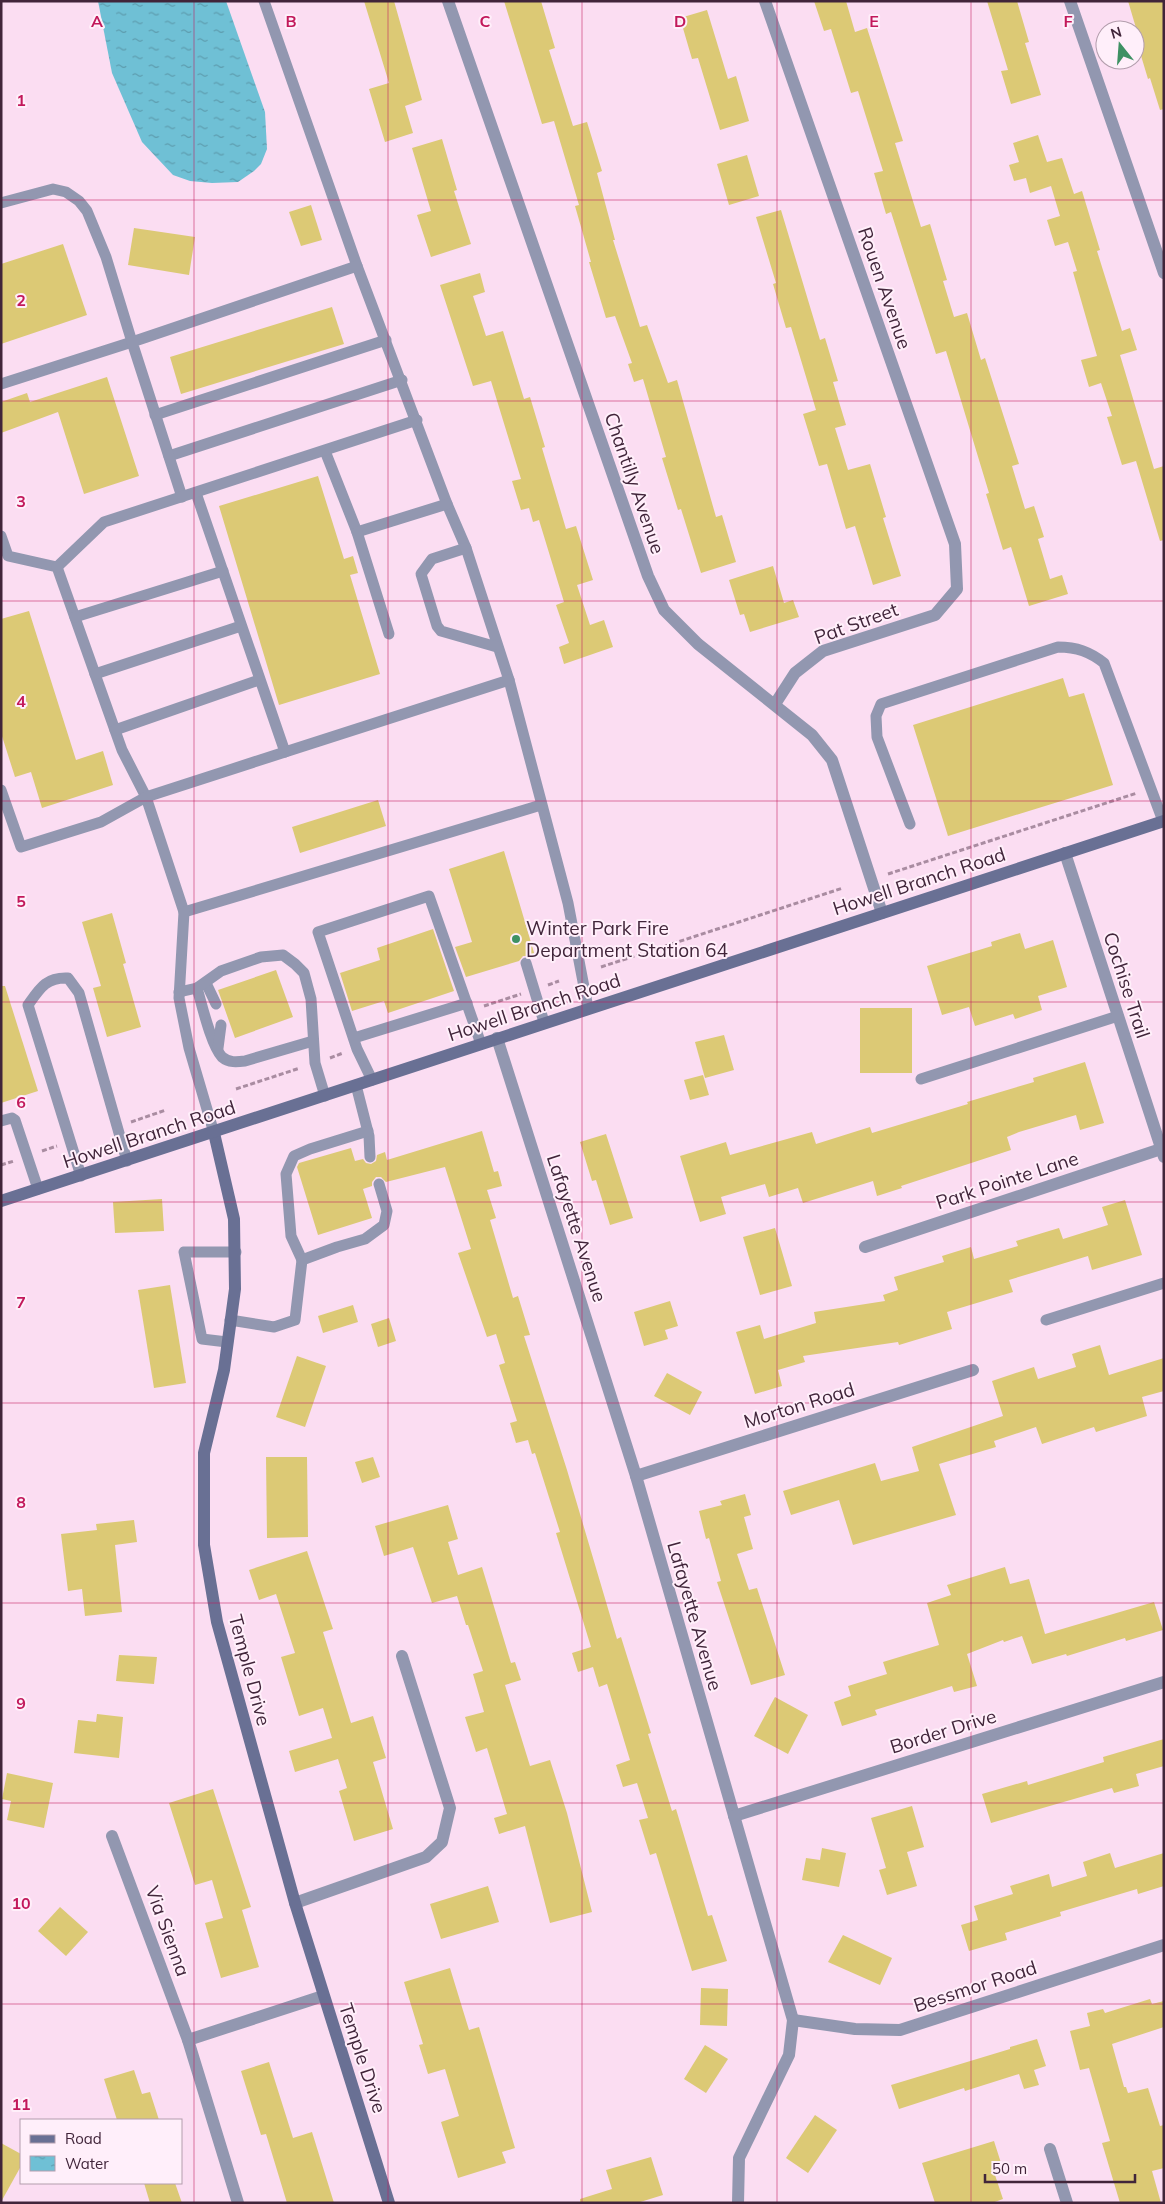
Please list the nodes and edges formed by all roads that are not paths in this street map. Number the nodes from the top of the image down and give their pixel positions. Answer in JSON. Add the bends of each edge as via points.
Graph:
{"nodes":[{"id":1,"x":264,"y":1,"type":"edge"},
{"id":2,"x":448,"y":1,"type":"edge"},
{"id":3,"x":765,"y":1,"type":"edge"},
{"id":4,"x":1070,"y":1,"type":"edge"},
{"id":5,"x":1,"y":203,"type":"edge"},
{"id":6,"x":358,"y":266,"type":"junction"},
{"id":7,"x":1164,"y":273,"type":"edge"},
{"id":8,"x":386,"y":340,"type":"junction"},
{"id":9,"x":132,"y":342,"type":"junction"},
{"id":10,"x":402,"y":380,"type":"junction"},
{"id":11,"x":1,"y":384,"type":"edge"},
{"id":12,"x":155,"y":415,"type":"junction"},
{"id":13,"x":417,"y":420,"type":"junction"},
{"id":14,"x":324,"y":451,"type":"junction"},
{"id":15,"x":169,"y":456,"type":"junction"},
{"id":16,"x":196,"y":493,"type":"junction"},
{"id":17,"x":182,"y":497,"type":"junction"},
{"id":18,"x":447,"y":504,"type":"junction"},
{"id":19,"x":357,"y":532,"type":"junction"},
{"id":20,"x":1,"y":536,"type":"edge"},
{"id":21,"x":466,"y":548,"type":"junction"},
{"id":22,"x":5,"y":557,"type":"edge"},
{"id":23,"x":57,"y":567,"type":"junction"},
{"id":24,"x":223,"y":571,"type":"junction"},
{"id":25,"x":957,"y":589,"type":"joint"},
{"id":26,"x":75,"y":617,"type":"junction"},
{"id":27,"x":241,"y":626,"type":"junction"},
{"id":28,"x":389,"y":634,"type":"dead end"},
{"id":29,"x":497,"y":646,"type":"junction"},
{"id":30,"x":95,"y":674,"type":"junction"},
{"id":31,"x":259,"y":680,"type":"junction"},
{"id":32,"x":509,"y":680,"type":"junction"},
{"id":33,"x":775,"y":704,"type":"junction"},
{"id":34,"x":115,"y":730,"type":"junction"},
{"id":35,"x":284,"y":752,"type":"junction"},
{"id":36,"x":1,"y":790,"type":"edge"},
{"id":37,"x":146,"y":797,"type":"junction"},
{"id":38,"x":541,"y":805,"type":"junction"},
{"id":39,"x":1163,"y":821,"type":"edge"},
{"id":40,"x":910,"y":824,"type":"dead end"},
{"id":41,"x":1065,"y":853,"type":"junction"},
{"id":42,"x":184,"y":912,"type":"junction"},
{"id":43,"x":882,"y":913,"type":"junction"},
{"id":44,"x":526,"y":963,"type":"dead end"},
{"id":45,"x":201,"y":986,"type":"junction"},
{"id":46,"x":179,"y":992,"type":"junction"},
{"id":47,"x":467,"y":1003,"type":"junction"},
{"id":48,"x":216,"y":1004,"type":"dead end"},
{"id":49,"x":588,"y":1008,"type":"junction"},
{"id":50,"x":1118,"y":1016,"type":"junction"},
{"id":51,"x":544,"y":1022,"type":"junction"},
{"id":52,"x":221,"y":1025,"type":"dead end"},
{"id":53,"x":354,"y":1038,"type":"junction"},
{"id":54,"x":497,"y":1038,"type":"junction"},
{"id":55,"x":313,"y":1041,"type":"junction"},
{"id":56,"x":481,"y":1044,"type":"junction"},
{"id":57,"x":218,"y":1048,"type":"junction"},
{"id":58,"x":921,"y":1078,"type":"dead end"},
{"id":59,"x":372,"y":1080,"type":"junction"},
{"id":60,"x":356,"y":1085,"type":"junction"},
{"id":61,"x":325,"y":1096,"type":"junction"},
{"id":62,"x":1,"y":1121,"type":"edge"},
{"id":63,"x":368,"y":1131,"type":"junction"},
{"id":64,"x":214,"y":1133,"type":"junction"},
{"id":65,"x":1163,"y":1153,"type":"edge"},
{"id":66,"x":370,"y":1157,"type":"dead end"},
{"id":67,"x":127,"y":1161,"type":"junction"},
{"id":68,"x":81,"y":1176,"type":"junction"},
{"id":69,"x":379,"y":1184,"type":"dead end"},
{"id":70,"x":38,"y":1190,"type":"junction"},
{"id":71,"x":1,"y":1201,"type":"edge"},
{"id":72,"x":865,"y":1247,"type":"dead end"},
{"id":73,"x":236,"y":1252,"type":"junction"},
{"id":74,"x":302,"y":1260,"type":"junction"},
{"id":75,"x":1164,"y":1284,"type":"edge"},
{"id":76,"x":230,"y":1320,"type":"junction"},
{"id":77,"x":1046,"y":1320,"type":"dead end"},
{"id":78,"x":227,"y":1342,"type":"junction"},
{"id":79,"x":973,"y":1370,"type":"dead end"},
{"id":80,"x":636,"y":1476,"type":"junction"},
{"id":81,"x":402,"y":1656,"type":"dead end"},
{"id":82,"x":1164,"y":1682,"type":"edge"},
{"id":83,"x":734,"y":1816,"type":"junction"},
{"id":84,"x":112,"y":1836,"type":"dead end"},
{"id":85,"x":294,"y":1903,"type":"junction"},
{"id":86,"x":1164,"y":1945,"type":"edge"},
{"id":87,"x":323,"y":1996,"type":"junction"},
{"id":88,"x":793,"y":2020,"type":"junction"},
{"id":89,"x":188,"y":2040,"type":"junction"},
{"id":90,"x":1050,"y":2149,"type":"dead end"},
{"id":91,"x":238,"y":2203,"type":"edge"},
{"id":92,"x":389,"y":2203,"type":"edge"},
{"id":93,"x":738,"y":2203,"type":"edge"},
{"id":94,"x":1066,"y":2203,"type":"edge"}],
"edges":[{"from":1,"to":6,"type":"lane"},
{"from":2,"to":33,"type":"street","name":"Chantilly Avenue","via":[[648,576],[664,610],[698,644]]},
{"from":3,"to":25,"type":"street","name":"Rouen Avenue","via":[[955,544]]},
{"from":4,"to":7,"type":"street"},
{"from":5,"to":9,"type":"lane","via":[[53,189],[66,192],[79,201],[106,257]]},
{"from":6,"to":8,"type":"lane"},
{"from":6,"to":9,"type":"lane"},
{"from":8,"to":10,"type":"lane"},
{"from":8,"to":12,"type":"lane"},
{"from":9,"to":11,"type":"lane"},
{"from":9,"to":12,"type":"lane"},
{"from":10,"to":13,"type":"lane"},
{"from":10,"to":15,"type":"lane"},
{"from":12,"to":15,"type":"lane"},
{"from":13,"to":14,"type":"lane"},
{"from":13,"to":18,"type":"lane"},
{"from":14,"to":16,"type":"lane"},
{"from":14,"to":19,"type":"lane"},
{"from":15,"to":17,"type":"lane"},
{"from":16,"to":17,"type":"lane"},
{"from":16,"to":24,"type":"lane"},
{"from":17,"to":23,"type":"lane","via":[[104,522]]},
{"from":18,"to":19,"type":"lane"},
{"from":18,"to":21,"type":"lane"},
{"from":19,"to":28,"type":"lane"},
{"from":20,"to":22,"type":"lane"},
{"from":21,"to":29,"type":"lane"},
{"from":21,"to":29,"type":"lane","via":[[432,559],[421,574],[436,626],[441,631]]},
{"from":22,"to":23,"type":"lane"},
{"from":23,"to":26,"type":"lane"},
{"from":24,"to":26,"type":"lane"},
{"from":24,"to":27,"type":"lane"},
{"from":25,"to":33,"type":"street","name":"Pat Street","via":[[936,615],[823,651],[795,673]]},
{"from":26,"to":30,"type":"lane"},
{"from":27,"to":30,"type":"lane"},
{"from":27,"to":31,"type":"lane"},
{"from":29,"to":32,"type":"lane"},
{"from":30,"to":34,"type":"lane"},
{"from":31,"to":34,"type":"lane"},
{"from":31,"to":35,"type":"lane"},
{"from":32,"to":35,"type":"lane"},
{"from":32,"to":38,"type":"lane"},
{"from":33,"to":43,"type":"street","name":"Chantilly Avenue","via":[[812,735],[832,760]]},
{"from":34,"to":37,"type":"lane"},
{"from":35,"to":37,"type":"lane"},
{"from":36,"to":37,"type":"lane","via":[[21,847],[101,822]]},
{"from":37,"to":42,"type":"lane"},
{"from":38,"to":42,"type":"lane"},
{"from":38,"to":49,"type":"lane","via":[[568,902]]},
{"from":39,"to":40,"type":"lane","via":[[1104,663],[1073,647],[1058,647],[881,704],[876,716],[878,737]]},
{"from":39,"to":41,"type":"main road","name":"Howell Branch Road"},
{"from":41,"to":43,"type":"main road","name":"Howell Branch Road"},
{"from":41,"to":50,"type":"street","name":"Cochise Trail"},
{"from":42,"to":46,"type":"lane"},
{"from":43,"to":49,"type":"main road","name":"Howell Branch Road"},
{"from":44,"to":51,"type":"lane"},
{"from":45,"to":46,"type":"lane"},
{"from":45,"to":48,"type":"lane"},
{"from":45,"to":55,"type":"lane","via":[[221,971],[260,957],[282,955],[304,973],[312,1006]]},
{"from":45,"to":57,"type":"lane","via":[[212,1037]]},
{"from":46,"to":64,"type":"lane","via":[[189,1048]]},
{"from":47,"to":53,"type":"lane"},
{"from":47,"to":53,"type":"lane","via":[[429,896],[318,932]]},
{"from":47,"to":56,"type":"lane"},
{"from":49,"to":51,"type":"main road","name":"Howell Branch Road"},
{"from":50,"to":58,"type":"lane"},
{"from":50,"to":65,"type":"street","name":"Cochise Trail"},
{"from":51,"to":54,"type":"main road","name":"Howell Branch Road"},
{"from":52,"to":57,"type":"lane"},
{"from":53,"to":59,"type":"lane"},
{"from":54,"to":56,"type":"main road","name":"Howell Branch Road"},
{"from":54,"to":80,"type":"street","name":"Lafayette Avenue"},
{"from":55,"to":57,"type":"lane","via":[[234,1062],[222,1057]]},
{"from":55,"to":61,"type":"lane","via":[[315,1063]]},
{"from":56,"to":59,"type":"main road","name":"Howell Branch Road"},
{"from":59,"to":60,"type":"main road","name":"Howell Branch Road"},
{"from":60,"to":61,"type":"main road","name":"Howell Branch Road"},
{"from":60,"to":63,"type":"lane"},
{"from":61,"to":64,"type":"main road","name":"Howell Branch Road"},
{"from":62,"to":70,"type":"lane","via":[[15,1120]]},
{"from":63,"to":66,"type":"lane"},
{"from":63,"to":74,"type":"lane","via":[[294,1156],[286,1174],[291,1236]]},
{"from":64,"to":67,"type":"main road","name":"Howell Branch Road"},
{"from":64,"to":73,"type":"main road","name":"Temple Drive","via":[[234,1219]]},
{"from":65,"to":72,"type":"street","name":"Park Pointe Lane"},
{"from":67,"to":68,"type":"main road","name":"Howell Branch Road"},
{"from":67,"to":68,"type":"lane","via":[[79,993],[68,978],[56,978],[41,987],[28,1005]]},
{"from":68,"to":70,"type":"main road","name":"Howell Branch Road"},
{"from":69,"to":74,"type":"lane","via":[[387,1211],[384,1225],[366,1239]]},
{"from":70,"to":71,"type":"main road","name":"Howell Branch Road"},
{"from":73,"to":76,"type":"main road","name":"Temple Drive"},
{"from":73,"to":78,"type":"lane","via":[[184,1252],[202,1339]]},
{"from":74,"to":76,"type":"lane","via":[[295,1320],[274,1326]]},
{"from":75,"to":77,"type":"lane"},
{"from":76,"to":78,"type":"main road","name":"Temple Drive"},
{"from":78,"to":85,"type":"main road","name":"Temple Drive","via":[[224,1370],[204,1453],[204,1545],[216,1622]]},
{"from":79,"to":80,"type":"street","name":"Morton Road"},
{"from":80,"to":83,"type":"street","name":"Lafayette Avenue"},
{"from":81,"to":85,"type":"street","via":[[450,1808],[442,1842],[426,1857]]},
{"from":82,"to":83,"type":"street","name":"Border Drive"},
{"from":83,"to":88,"type":"street","name":"Lafayette Avenue"},
{"from":84,"to":89,"type":"street","name":"Via Sienna"},
{"from":85,"to":87,"type":"main road","name":"Temple Drive"},
{"from":86,"to":88,"type":"street","name":"Bessmor Road","via":[[900,2030],[856,2029]]},
{"from":87,"to":89,"type":"street"},
{"from":87,"to":92,"type":"main road","name":"Temple Drive"},
{"from":88,"to":93,"type":"street","name":"Lafayette Avenue","via":[[789,2056],[739,2158]]},
{"from":89,"to":91,"type":"street","name":"Via Sienna"},
{"from":90,"to":94,"type":"street"}]}
